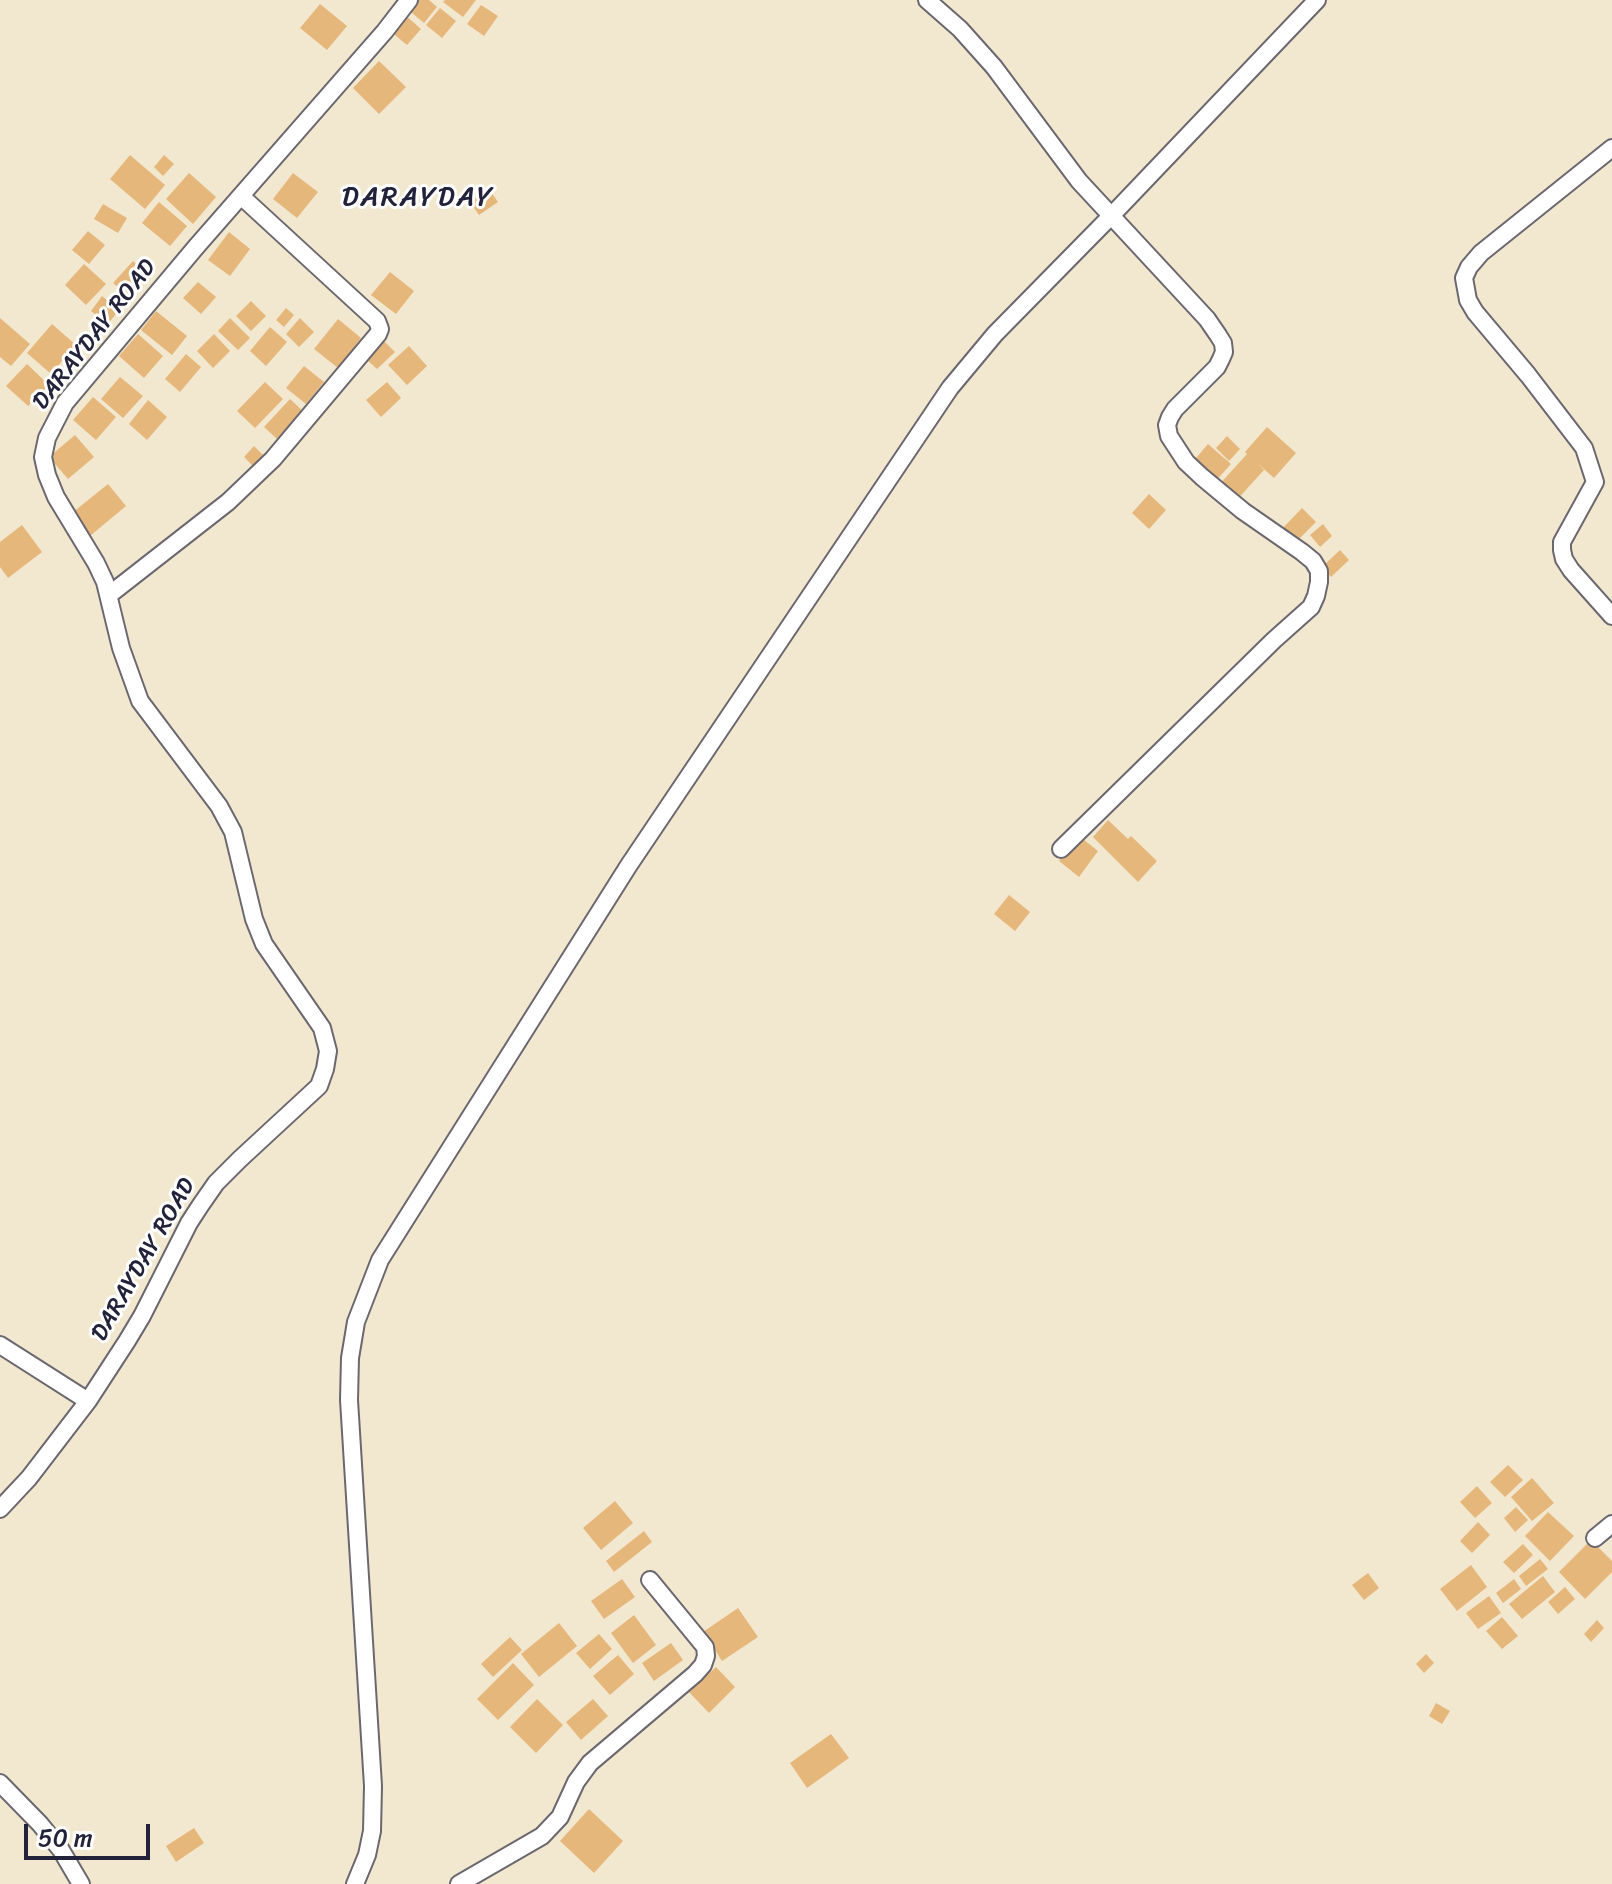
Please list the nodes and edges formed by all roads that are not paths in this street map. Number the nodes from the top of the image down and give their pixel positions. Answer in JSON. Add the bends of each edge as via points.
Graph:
{"nodes":[{"id":1,"x":409,"y":0,"type":"edge"},
{"id":2,"x":927,"y":0,"type":"edge"},
{"id":3,"x":1317,"y":0,"type":"edge"},
{"id":4,"x":1612,"y":148,"type":"edge"},
{"id":5,"x":241,"y":196,"type":"junction"},
{"id":6,"x":1111,"y":216,"type":"junction"},
{"id":7,"x":109,"y":595,"type":"junction"},
{"id":8,"x":1612,"y":616,"type":"edge"},
{"id":9,"x":1061,"y":849,"type":"dead end"},
{"id":10,"x":0,"y":1345,"type":"edge"},
{"id":11,"x":88,"y":1401,"type":"junction"},
{"id":12,"x":0,"y":1509,"type":"edge"},
{"id":13,"x":1612,"y":1524,"type":"edge"},
{"id":14,"x":1595,"y":1538,"type":"dead end"},
{"id":15,"x":650,"y":1580,"type":"dead end"},
{"id":16,"x":0,"y":1783,"type":"edge"},
{"id":17,"x":81,"y":1884,"type":"edge"},
{"id":18,"x":355,"y":1884,"type":"edge"},
{"id":19,"x":459,"y":1884,"type":"edge"}],
"edges":[{"from":1,"to":5,"type":"street","name":"DARAYDAY ROAD"},
{"from":2,"to":6,"type":"street","via":[[994,67]]},
{"from":3,"to":6,"type":"street"},
{"from":4,"to":8,"type":"street","via":[[1481,253],[1464,278],[1475,312],[1584,448],[1595,482],[1562,550],[1571,570]]},
{"from":5,"to":7,"type":"street","name":"DARAYDAY ROAD","via":[[65,403],[47,438],[47,475]]},
{"from":5,"to":7,"type":"street","via":[[380,329],[251,481]]},
{"from":6,"to":9,"type":"street","via":[[1223,343],[1217,367],[1170,417],[1169,436],[1177,451],[1243,511],[1313,561],[1319,582],[1311,607]]},
{"from":6,"to":18,"type":"street","via":[[995,334],[924,425],[629,865],[380,1260],[356,1322],[350,1372],[373,1786],[372,1831]]},
{"from":7,"to":11,"type":"street","name":"DARAYDAY ROAD","via":[[140,701],[233,832],[264,944],[322,1028],[328,1051],[319,1086],[216,1183],[200,1206],[142,1316]]},
{"from":10,"to":11,"type":"street"},
{"from":11,"to":12,"type":"street","name":"DARAYDAY ROAD"},
{"from":13,"to":14,"type":"street"},
{"from":15,"to":19,"type":"street","via":[[705,1647],[703,1665],[590,1763],[560,1817],[542,1836]]},
{"from":16,"to":17,"type":"street","via":[[61,1850]]}]}
